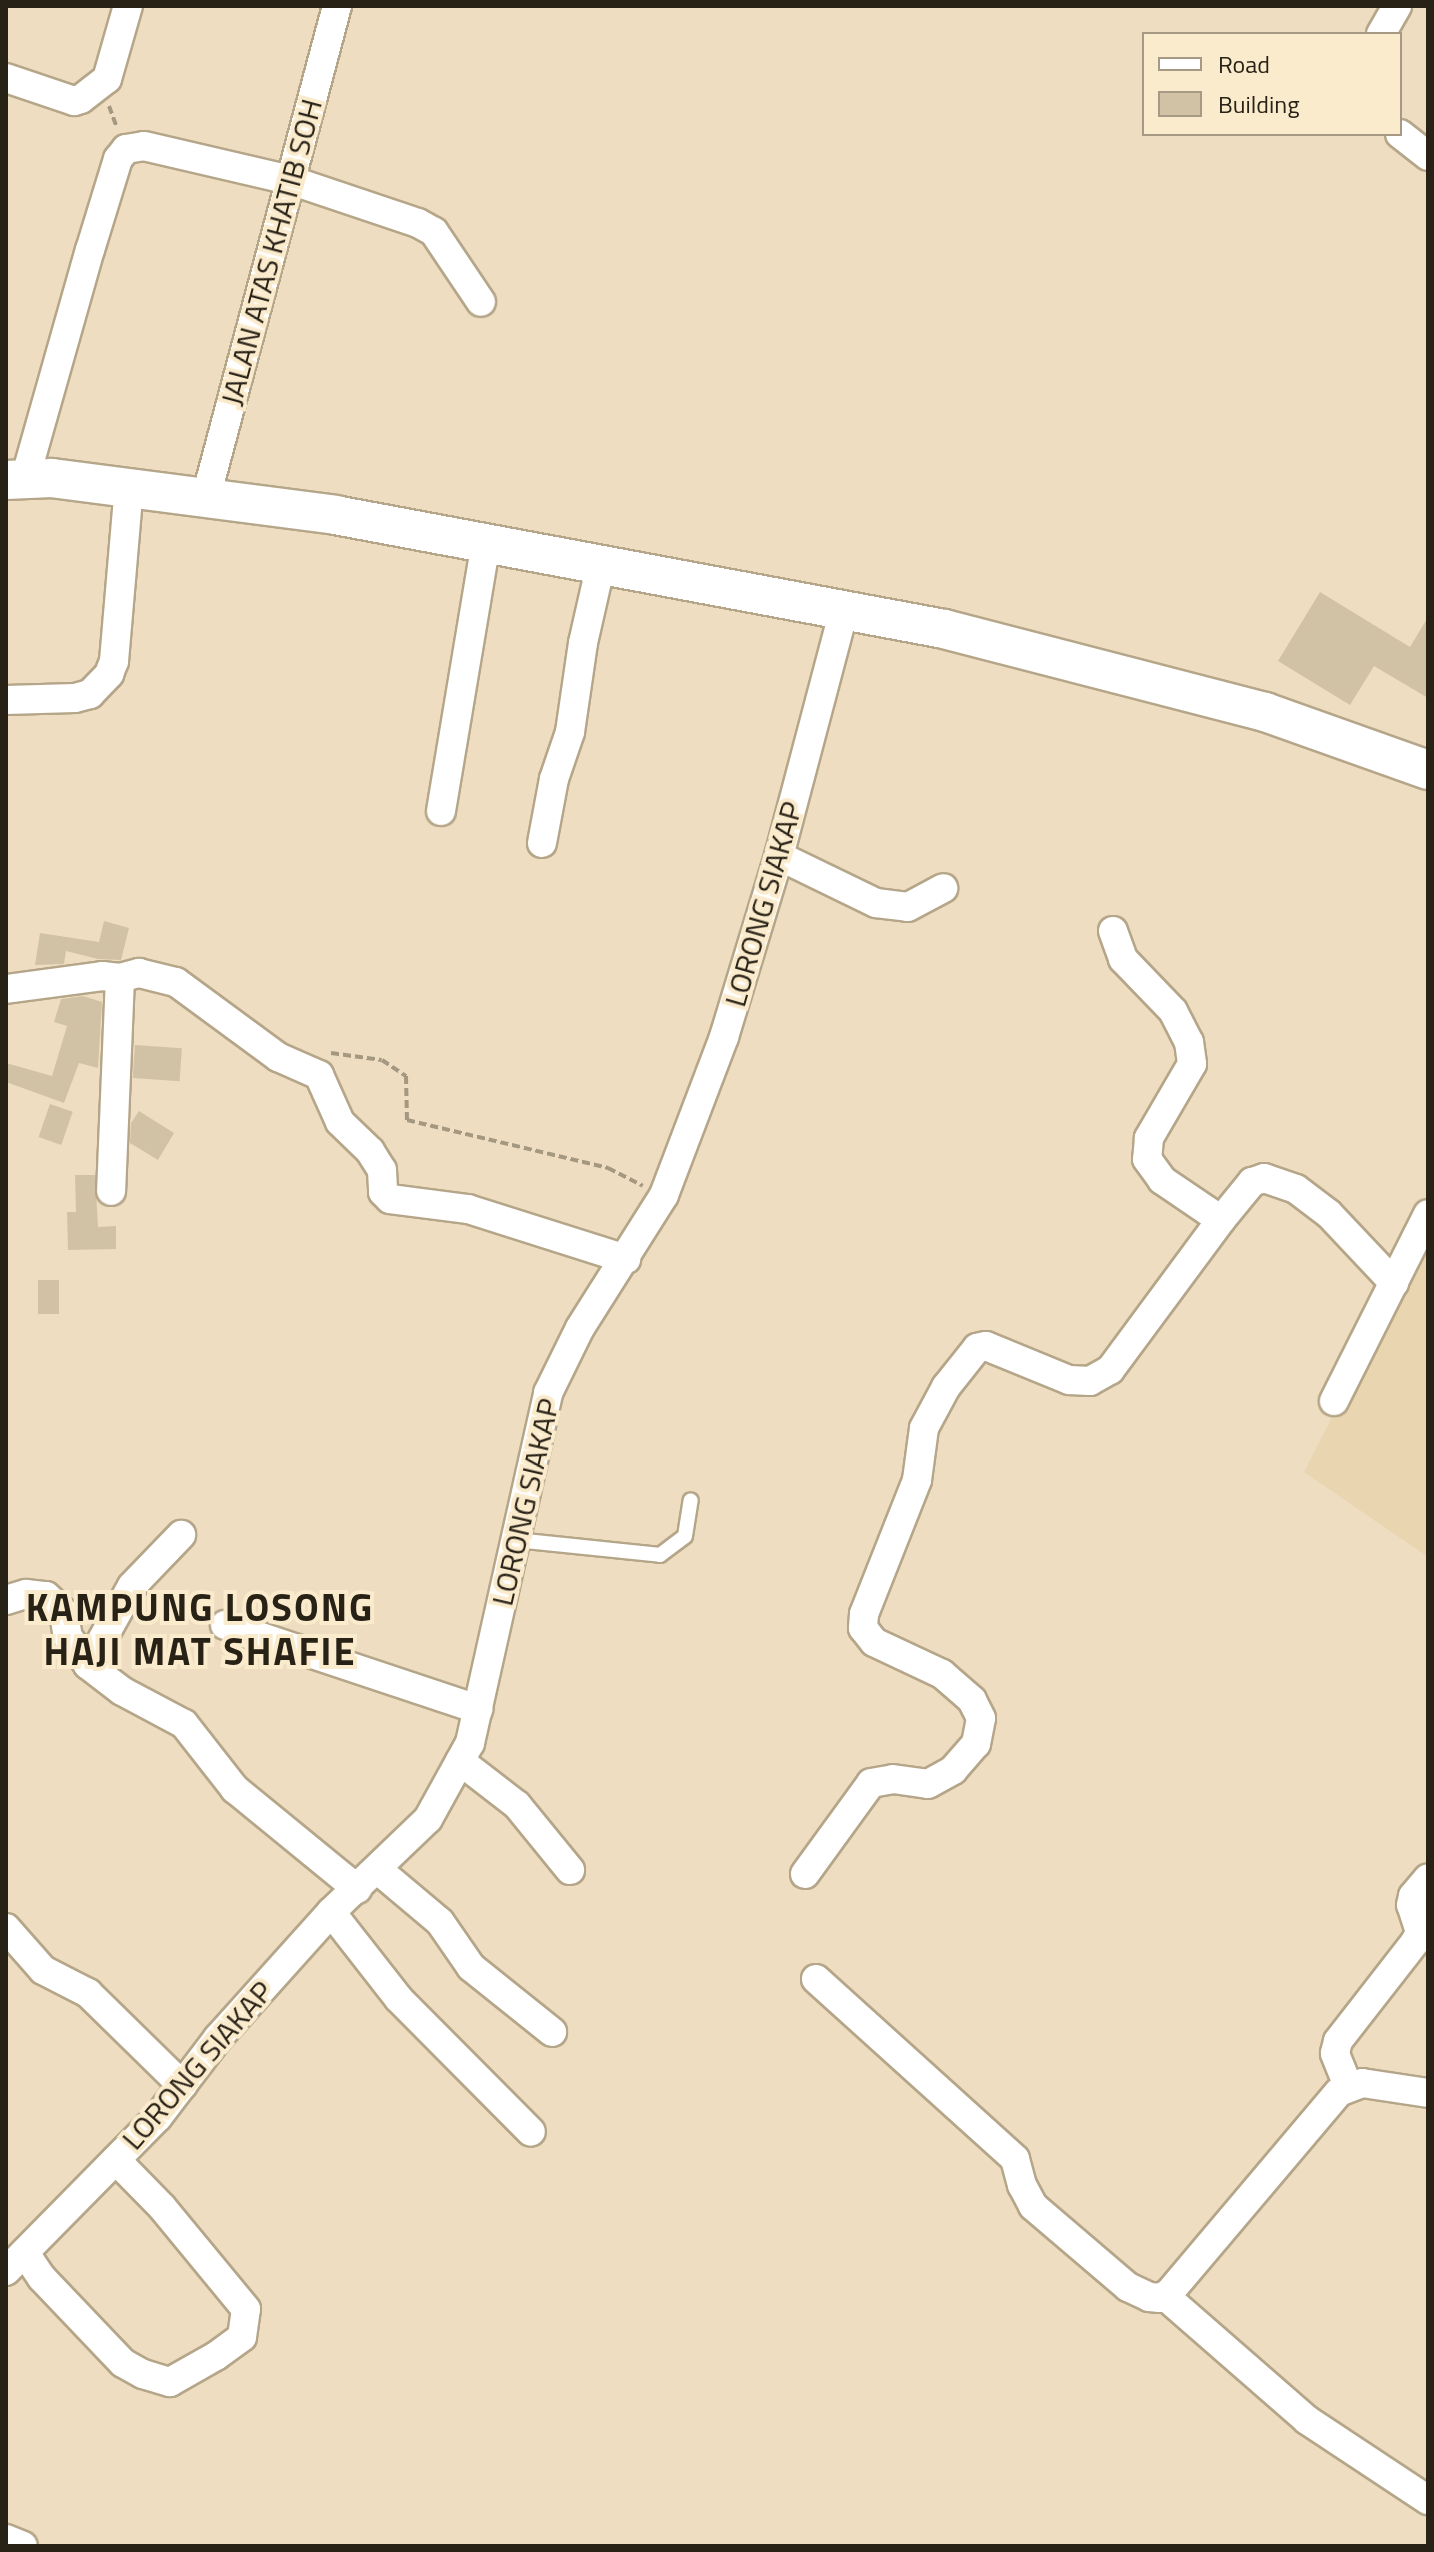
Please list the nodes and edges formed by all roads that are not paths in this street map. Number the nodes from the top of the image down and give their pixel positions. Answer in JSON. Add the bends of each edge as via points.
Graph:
{"nodes":[{"id":1,"x":128,"y":6,"type":"edge"},
{"id":2,"x":337,"y":6,"type":"edge"},
{"id":3,"x":1397,"y":6,"type":"edge"},
{"id":4,"x":1382,"y":32,"type":"edge"},
{"id":5,"x":6,"y":78,"type":"edge"},
{"id":6,"x":1402,"y":136,"type":"edge"},
{"id":7,"x":1428,"y":156,"type":"edge"},
{"id":8,"x":290,"y":180,"type":"junction"},
{"id":9,"x":481,"y":302,"type":"dead end"},
{"id":10,"x":16,"y":480,"type":"edge"},
{"id":11,"x":129,"y":487,"type":"junction"},
{"id":12,"x":206,"y":497,"type":"junction"},
{"id":13,"x":486,"y":543,"type":"junction"},
{"id":14,"x":601,"y":564,"type":"junction"},
{"id":15,"x":844,"y":610,"type":"junction"},
{"id":16,"x":6,"y":700,"type":"edge"},
{"id":17,"x":1428,"y":770,"type":"edge"},
{"id":18,"x":441,"y":811,"type":"dead end"},
{"id":19,"x":542,"y":843,"type":"dead end"},
{"id":20,"x":779,"y":856,"type":"junction"},
{"id":21,"x":943,"y":888,"type":"dead end"},
{"id":22,"x":1113,"y":931,"type":"dead end"},
{"id":23,"x":120,"y":978,"type":"junction"},
{"id":24,"x":6,"y":989,"type":"edge"},
{"id":25,"x":111,"y":1191,"type":"dead end"},
{"id":26,"x":1428,"y":1214,"type":"edge"},
{"id":27,"x":1221,"y":1220,"type":"junction"},
{"id":28,"x":626,"y":1259,"type":"junction"},
{"id":29,"x":1394,"y":1283,"type":"junction"},
{"id":30,"x":1334,"y":1401,"type":"dead end"},
{"id":31,"x":691,"y":1500,"type":"dead end"},
{"id":32,"x":181,"y":1535,"type":"dead end"},
{"id":33,"x":516,"y":1540,"type":"junction"},
{"id":34,"x":6,"y":1600,"type":"edge"},
{"id":35,"x":225,"y":1625,"type":"dead end"},
{"id":36,"x":88,"y":1665,"type":"junction"},
{"id":37,"x":478,"y":1709,"type":"junction"},
{"id":38,"x":460,"y":1761,"type":"junction"},
{"id":39,"x":377,"y":1869,"type":"junction"},
{"id":40,"x":570,"y":1870,"type":"dead end"},
{"id":41,"x":805,"y":1874,"type":"dead end"},
{"id":42,"x":1428,"y":1878,"type":"edge"},
{"id":43,"x":357,"y":1889,"type":"junction"},
{"id":44,"x":331,"y":1912,"type":"junction"},
{"id":45,"x":6,"y":1928,"type":"edge"},
{"id":46,"x":816,"y":1979,"type":"dead end"},
{"id":47,"x":552,"y":2032,"type":"dead end"},
{"id":48,"x":182,"y":2085,"type":"junction"},
{"id":49,"x":1348,"y":2086,"type":"junction"},
{"id":50,"x":1428,"y":2093,"type":"edge"},
{"id":51,"x":531,"y":2132,"type":"dead end"},
{"id":52,"x":116,"y":2160,"type":"junction"},
{"id":53,"x":15,"y":2262,"type":"edge"},
{"id":54,"x":1165,"y":2296,"type":"junction"},
{"id":55,"x":1428,"y":2500,"type":"edge"},
{"id":56,"x":6,"y":2539,"type":"edge"},
{"id":57,"x":23,"y":2546,"type":"edge"}],
"edges":[{"from":1,"to":5,"type":"street","via":[[101,86],[74,101]]},
{"from":2,"to":8,"type":"street","name":"JALAN ATAS KHATIB SOH"},
{"from":3,"to":4,"type":"street"},
{"from":6,"to":7,"type":"street"},
{"from":8,"to":9,"type":"street","via":[[434,232]]},
{"from":8,"to":10,"type":"street","via":[[144,146],[126,149],[118,159]]},
{"from":8,"to":12,"type":"street","name":"JALAN ATAS KHATIB SOH"},
{"from":10,"to":11,"type":"street","via":[[52,478]]},
{"from":11,"to":12,"type":"street"},
{"from":11,"to":16,"type":"street","via":[[109,674],[90,694],[75,698]]},
{"from":12,"to":13,"type":"street"},
{"from":13,"to":14,"type":"street"},
{"from":13,"to":18,"type":"street"},
{"from":14,"to":15,"type":"street"},
{"from":14,"to":19,"type":"street","via":[[570,732],[554,779]]},
{"from":15,"to":17,"type":"street","via":[[944,629],[1265,712]]},
{"from":15,"to":20,"type":"street","name":"LORONG SIAKAP"},
{"from":20,"to":21,"type":"street","via":[[876,903],[908,907]]},
{"from":20,"to":28,"type":"street","name":"LORONG SIAKAP","via":[[724,1037],[664,1195]]},
{"from":22,"to":27,"type":"street","via":[[1123,959],[1173,1011],[1189,1042],[1192,1064],[1149,1138],[1147,1159],[1162,1180]]},
{"from":23,"to":24,"type":"street"},
{"from":23,"to":25,"type":"street"},
{"from":23,"to":28,"type":"street","via":[[139,973],[176,982],[278,1057],[319,1075],[340,1122],[382,1170],[383,1192],[390,1199],[468,1209]]},
{"from":26,"to":29,"type":"street"},
{"from":27,"to":29,"type":"street","via":[[1252,1182],[1264,1178],[1296,1189],[1329,1214]]},
{"from":27,"to":41,"type":"street","via":[[1110,1370],[1090,1381],[1069,1380],[986,1346],[977,1348],[946,1387],[924,1428],[917,1480],[863,1628],[874,1642],[942,1674],[972,1700],[981,1718],[976,1744],[953,1770],[928,1784],[893,1779],[871,1783]]},
{"from":28,"to":33,"type":"street","name":"LORONG SIAKAP","via":[[580,1328],[548,1393]]},
{"from":29,"to":30,"type":"street"},
{"from":31,"to":33,"type":"lane","via":[[685,1536],[660,1555]]},
{"from":32,"to":36,"type":"street","via":[[132,1586]]},
{"from":33,"to":37,"type":"street","name":"LORONG SIAKAP"},
{"from":34,"to":36,"type":"street","via":[[46,1596],[64,1613],[68,1637]]},
{"from":35,"to":37,"type":"street"},
{"from":36,"to":43,"type":"street","via":[[122,1691],[184,1724],[235,1789]]},
{"from":37,"to":38,"type":"street","name":"LORONG SIAKAP"},
{"from":38,"to":39,"type":"street","name":"LORONG SIAKAP","via":[[428,1819]]},
{"from":38,"to":40,"type":"street","via":[[517,1805]]},
{"from":39,"to":43,"type":"street","name":"LORONG SIAKAP"},
{"from":39,"to":47,"type":"street","via":[[440,1922],[471,1967]]},
{"from":42,"to":49,"type":"street","via":[[1411,1905],[1420,1932],[1415,1942],[1338,2041],[1335,2053]]},
{"from":43,"to":44,"type":"street","name":"LORONG SIAKAP"},
{"from":44,"to":48,"type":"street","name":"LORONG SIAKAP"},
{"from":44,"to":51,"type":"street","via":[[399,1999]]},
{"from":45,"to":48,"type":"street","via":[[43,1970],[88,1993]]},
{"from":46,"to":54,"type":"street","via":[[1015,2159],[1033,2206],[1128,2287],[1149,2297]]},
{"from":48,"to":52,"type":"street","name":"LORONG SIAKAP"},
{"from":49,"to":50,"type":"street","via":[[1362,2083]]},
{"from":49,"to":54,"type":"street"},
{"from":52,"to":53,"type":"street","name":"LORONG SIAKAP"},
{"from":52,"to":53,"type":"street","via":[[246,2309],[242,2337],[170,2382],[143,2374],[123,2363],[42,2278]]},
{"from":54,"to":55,"type":"street","via":[[1307,2420]]},
{"from":56,"to":57,"type":"street"}]}
